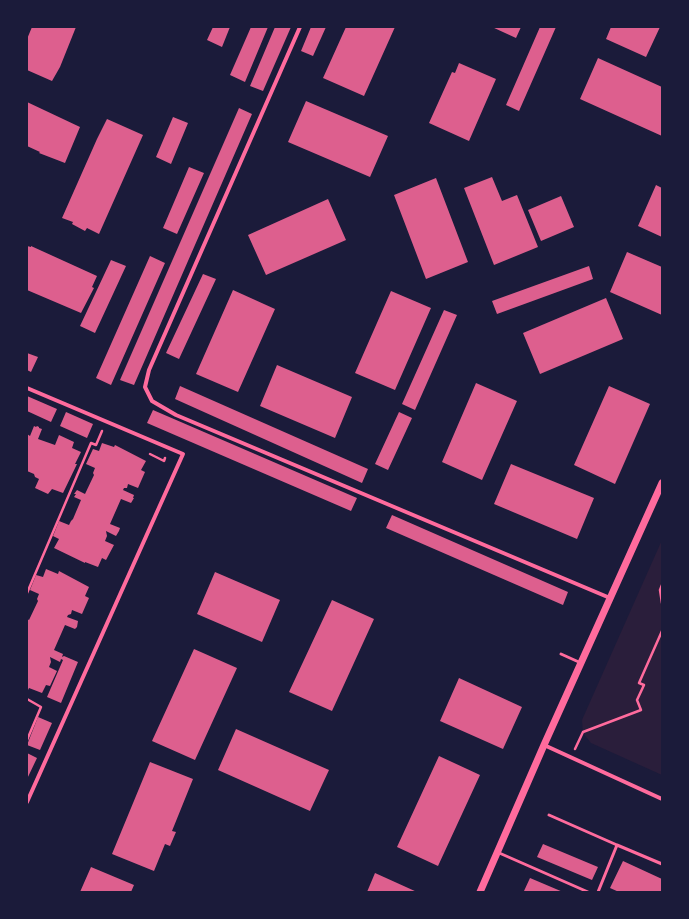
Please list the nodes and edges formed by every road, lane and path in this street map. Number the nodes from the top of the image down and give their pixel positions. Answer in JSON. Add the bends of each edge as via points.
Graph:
{"nodes":[{"id":1,"x":300,"y":27,"type":"edge"},
{"id":2,"x":27,"y":388,"type":"edge"},
{"id":3,"x":108,"y":432,"type":"dead end"},
{"id":4,"x":170,"y":448,"type":"junction"},
{"id":5,"x":150,"y":454,"type":"dead end"},
{"id":6,"x":662,"y":483,"type":"edge"},
{"id":7,"x":662,"y":585,"type":"edge"},
{"id":8,"x":27,"y":593,"type":"edge"},
{"id":9,"x":610,"y":598,"type":"junction"},
{"id":10,"x":662,"y":603,"type":"edge"},
{"id":11,"x":662,"y":631,"type":"edge"},
{"id":12,"x":561,"y":654,"type":"dead end"},
{"id":13,"x":581,"y":663,"type":"junction"},
{"id":14,"x":27,"y":699,"type":"edge"},
{"id":15,"x":27,"y":740,"type":"edge"},
{"id":16,"x":544,"y":745,"type":"junction"},
{"id":17,"x":571,"y":758,"type":"junction"},
{"id":18,"x":662,"y":799,"type":"edge"},
{"id":19,"x":27,"y":802,"type":"edge"},
{"id":20,"x":549,"y":815,"type":"dead end"},
{"id":21,"x":617,"y":845,"type":"junction"},
{"id":22,"x":497,"y":852,"type":"junction"},
{"id":23,"x":662,"y":864,"type":"edge"},
{"id":24,"x":480,"y":892,"type":"edge"},
{"id":25,"x":588,"y":892,"type":"edge"},
{"id":26,"x":598,"y":892,"type":"edge"}],
"edges":[{"from":1,"to":9,"type":"street","via":[[149,370],[145,387],[152,401],[176,415]]},
{"from":2,"to":4,"type":"street"},
{"from":3,"to":8,"type":"path","via":[[102,430],[96,445],[91,443]]},
{"from":4,"to":5,"type":"path","via":[[164,461]]},
{"from":4,"to":19,"type":"street","via":[[183,454]]},
{"from":6,"to":9,"type":"street"},
{"from":7,"to":10,"type":"path"},
{"from":9,"to":13,"type":"street"},
{"from":11,"to":17,"type":"path","via":[[639,683],[644,685],[637,700],[640,710],[583,732]]},
{"from":12,"to":13,"type":"lane"},
{"from":13,"to":16,"type":"street"},
{"from":14,"to":15,"type":"path","via":[[41,707]]},
{"from":16,"to":17,"type":"street"},
{"from":16,"to":22,"type":"street"},
{"from":17,"to":18,"type":"street"},
{"from":20,"to":21,"type":"lane"},
{"from":21,"to":23,"type":"lane"},
{"from":21,"to":26,"type":"lane"},
{"from":22,"to":24,"type":"street"},
{"from":22,"to":25,"type":"lane"}]}
